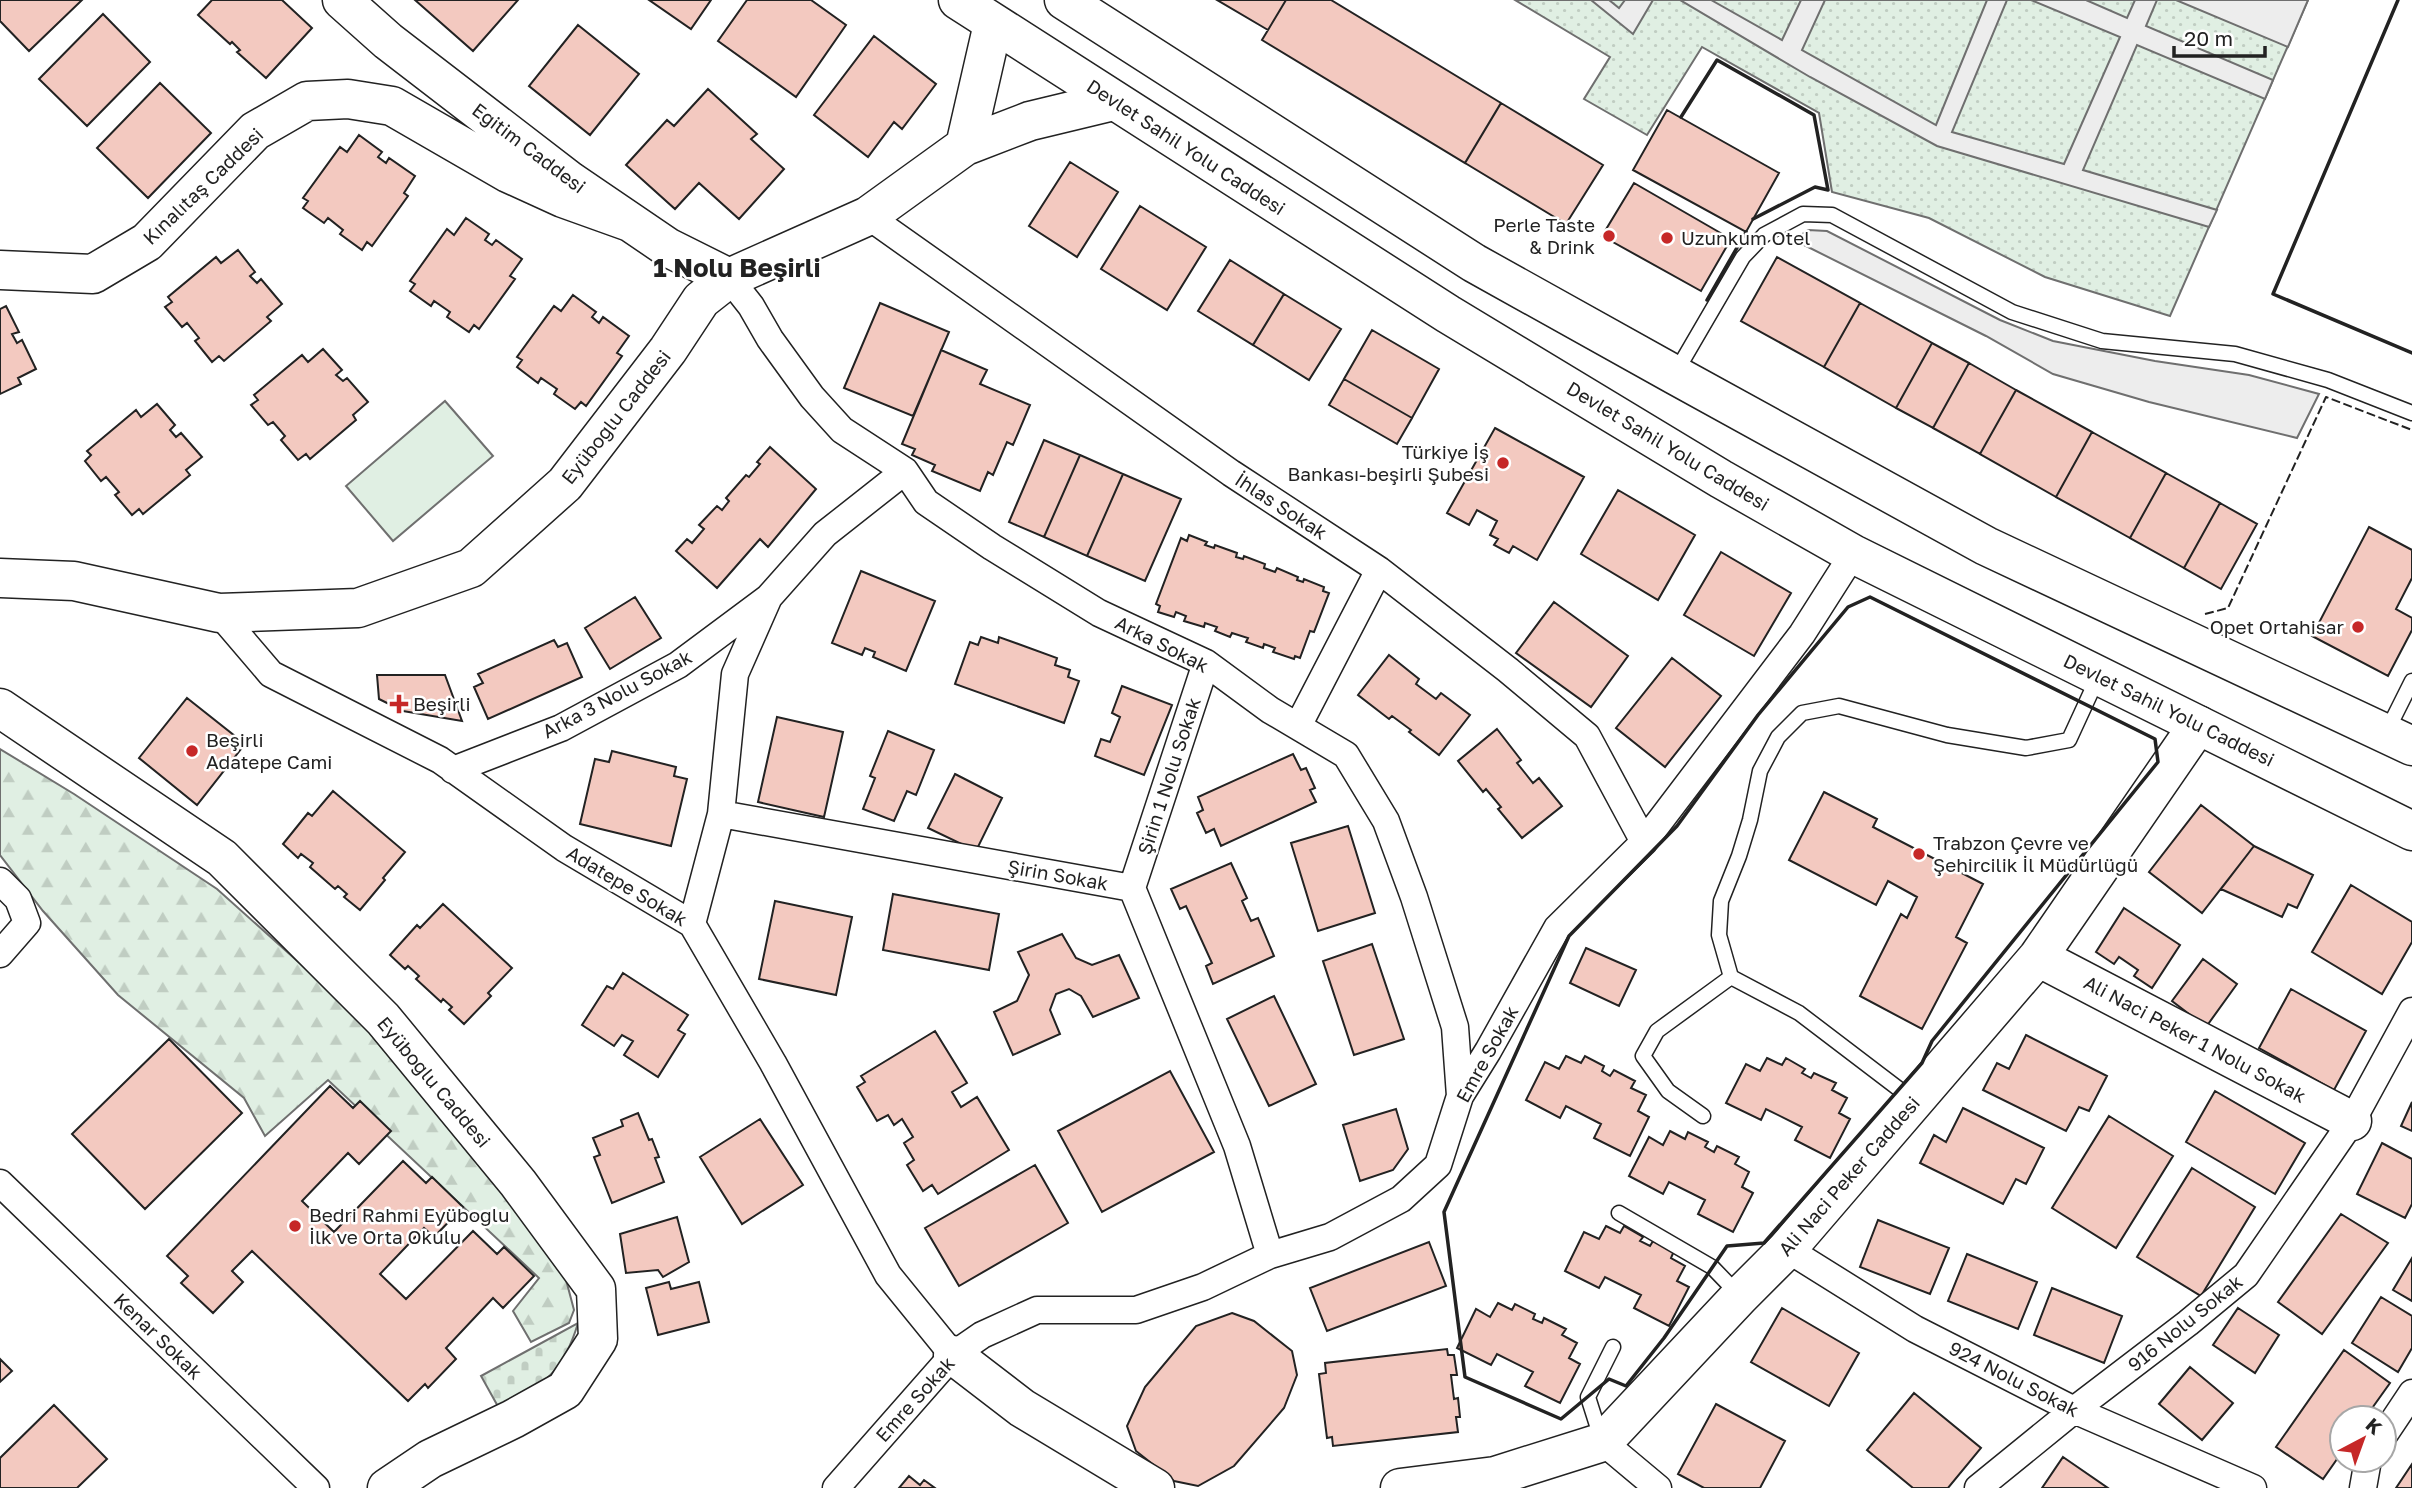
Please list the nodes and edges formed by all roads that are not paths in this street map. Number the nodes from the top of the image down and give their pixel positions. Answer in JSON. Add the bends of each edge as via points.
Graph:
{"nodes":[{"id":1,"x":342,"y":0,"type":"edge"},
{"id":2,"x":958,"y":0,"type":"edge"},
{"id":3,"x":1064,"y":0,"type":"edge"},
{"id":4,"x":993,"y":24,"type":"junction"},
{"id":5,"x":1114,"y":101,"type":"junction"},
{"id":6,"x":965,"y":146,"type":"junction"},
{"id":7,"x":868,"y":216,"type":"junction"},
{"id":8,"x":630,"y":222,"type":"junction"},
{"id":9,"x":2,"y":265,"type":"edge"},
{"id":10,"x":729,"y":278,"type":"junction"},
{"id":11,"x":1675,"y":375,"type":"junction"},
{"id":12,"x":2412,"y":413,"type":"edge"},
{"id":13,"x":905,"y":471,"type":"junction"},
{"id":14,"x":1853,"y":554,"type":"junction"},
{"id":15,"x":1379,"y":570,"type":"junction"},
{"id":16,"x":0,"y":578,"type":"edge"},
{"id":17,"x":769,"y":597,"type":"junction"},
{"id":18,"x":219,"y":613,"type":"junction"},
{"id":19,"x":1206,"y":663,"type":"junction"},
{"id":20,"x":2098,"y":676,"type":"junction"},
{"id":21,"x":2412,"y":681,"type":"edge"},
{"id":22,"x":0,"y":708,"type":"edge"},
{"id":23,"x":2198,"y":725,"type":"junction"},
{"id":24,"x":1298,"y":726,"type":"junction"},
{"id":25,"x":2399,"y":740,"type":"edge"},
{"id":26,"x":453,"y":769,"type":"junction"},
{"id":27,"x":722,"y":814,"type":"junction"},
{"id":28,"x":2412,"y":831,"type":"edge"},
{"id":29,"x":1644,"y":842,"type":"junction"},
{"id":30,"x":0,"y":881,"type":"edge"},
{"id":31,"x":1132,"y":888,"type":"junction"},
{"id":32,"x":692,"y":924,"type":"junction"},
{"id":33,"x":0,"y":954,"type":"edge"},
{"id":34,"x":2038,"y":957,"type":"junction"},
{"id":35,"x":1731,"y":977,"type":"junction"},
{"id":36,"x":2412,"y":1011,"type":"edge"},
{"id":37,"x":1907,"y":1095,"type":"junction"},
{"id":38,"x":1460,"y":1096,"type":"junction"},
{"id":39,"x":1703,"y":1116,"type":"dead end"},
{"id":40,"x":2352,"y":1121,"type":"junction"},
{"id":41,"x":0,"y":1183,"type":"edge"},
{"id":42,"x":1619,"y":1213,"type":"dead end"},
{"id":43,"x":1787,"y":1249,"type":"junction"},
{"id":44,"x":1270,"y":1255,"type":"junction"},
{"id":45,"x":1740,"y":1296,"type":"junction"},
{"id":46,"x":1613,"y":1347,"type":"dead end"},
{"id":47,"x":953,"y":1355,"type":"junction"},
{"id":48,"x":2412,"y":1393,"type":"edge"},
{"id":49,"x":2074,"y":1410,"type":"junction"},
{"id":50,"x":2398,"y":1414,"type":"edge"},
{"id":51,"x":1603,"y":1443,"type":"junction"},
{"id":52,"x":316,"y":1488,"type":"edge"},
{"id":53,"x":387,"y":1488,"type":"edge"},
{"id":54,"x":836,"y":1488,"type":"edge"},
{"id":55,"x":1155,"y":1488,"type":"edge"},
{"id":56,"x":1400,"y":1488,"type":"edge"},
{"id":57,"x":1658,"y":1488,"type":"edge"},
{"id":58,"x":1978,"y":1488,"type":"edge"},
{"id":59,"x":2253,"y":1488,"type":"edge"}],
"edges":[{"from":1,"to":8,"type":"street","name":"Eğitim Caddesi","via":[[409,58]]},
{"from":2,"to":4,"type":"street","name":"Devlet Sahil Yolu Caddesi"},
{"from":3,"to":11,"type":"street","via":[[1475,262]]},
{"from":4,"to":5,"type":"street","name":"Devlet Sahil Yolu Caddesi"},
{"from":4,"to":6,"type":"street"},
{"from":5,"to":6,"type":"street","name":"Eyüboğlu Caddesi","via":[[1030,121]]},
{"from":5,"to":14,"type":"street","name":"Devlet Sahil Yolu Caddesi","via":[[1448,314]]},
{"from":6,"to":7,"type":"street","name":"Eyüboğlu Caddesi"},
{"from":7,"to":10,"type":"street","name":"Eyüboğlu Caddesi"},
{"from":7,"to":15,"type":"street","name":"İhlas Sokak","via":[[1231,473]]},
{"from":8,"to":9,"type":"street","name":"Kınalıtaş Caddesi","via":[[508,173],[392,106],[348,99],[307,101],[255,131],[147,242],[93,274]]},
{"from":8,"to":10,"type":"street","name":"Eğitim Caddesi","via":[[667,247]]},
{"from":10,"to":13,"type":"street","name":"Arka Sokak","via":[[805,387],[842,430]]},
{"from":10,"to":18,"type":"street","name":"Eyüboğlu Caddesi","via":[[701,300],[668,351],[565,484],[471,568],[358,608]]},
{"from":11,"to":12,"type":"lane","via":[[1743,257],[1764,235],[1803,214],[1832,215],[2012,312],[2102,341],[2235,354],[2328,380]]},
{"from":11,"to":25,"type":"street","via":[[1986,546]]},
{"from":13,"to":17,"type":"street","via":[[825,534]]},
{"from":13,"to":19,"type":"street","name":"Arka Sokak","via":[[926,502],[992,548],[1099,612]]},
{"from":14,"to":20,"type":"street","name":"Devlet Sahil Yolu Caddesi"},
{"from":14,"to":29,"type":"street","name":"Emre Sokak","via":[[1802,635]]},
{"from":15,"to":24,"type":"street"},
{"from":15,"to":29,"type":"street","name":"İhlas Sokak","via":[[1587,736]]},
{"from":16,"to":18,"type":"street","name":"Eyüboğlu Caddesi","via":[[74,581]]},
{"from":17,"to":26,"type":"street","name":"Arka 3 Nolu Sokak","via":[[678,665],[561,728]]},
{"from":17,"to":27,"type":"street","via":[[735,674]]},
{"from":18,"to":26,"type":"street","name":"Adatepe Sokak","via":[[271,674]]},
{"from":19,"to":24,"type":"street","name":"Arka Sokak"},
{"from":19,"to":31,"type":"street","name":"Şirin 1 Nolu Sokak"},
{"from":20,"to":23,"type":"street","name":"Devlet Sahil Yolu Caddesi"},
{"from":20,"to":35,"type":"lane","via":[[2069,740],[2026,748],[1947,735],[1839,706],[1802,713],[1778,737],[1760,771],[1750,820],[1721,901],[1719,935]]},
{"from":21,"to":25,"type":"lane"},
{"from":22,"to":53,"type":"street","name":"Eyüboğlu Caddesi","via":[[222,858],[383,1019],[517,1183],[596,1289],[598,1339],[565,1390],[430,1459]]},
{"from":23,"to":28,"type":"street","name":"Devlet Sahil Yolu Caddesi"},
{"from":23,"to":34,"type":"street","name":"Ali Naci Peker Caddesi"},
{"from":24,"to":38,"type":"street","name":"Arka Sokak","via":[[1346,755],[1386,821],[1455,1027]]},
{"from":26,"to":32,"type":"street","name":"Adatepe Sokak","via":[[564,848]]},
{"from":27,"to":31,"type":"street","name":"Şirin Sokak"},
{"from":27,"to":32,"type":"street"},
{"from":29,"to":38,"type":"street","name":"Emre Sokak","via":[[1557,928]]},
{"from":30,"to":33,"type":"street","via":[[18,899],[27,923]]},
{"from":31,"to":44,"type":"street","name":"Şirin Sokak","via":[[1237,1146]]},
{"from":32,"to":47,"type":"street","name":"Adatepe Sokak","via":[[888,1275]]},
{"from":34,"to":37,"type":"street","name":"Ali Naci Peker Caddesi"},
{"from":34,"to":40,"type":"street","name":"Ali Naci Peker 1 Nolu Sokak"},
{"from":35,"to":37,"type":"lane","via":[[1799,1013]]},
{"from":35,"to":39,"type":"lane","via":[[1657,1031],[1643,1056],[1668,1091]]},
{"from":36,"to":40,"type":"street","name":"916 Nolu Sokak"},
{"from":37,"to":43,"type":"street","name":"Ali Naci Peker Caddesi"},
{"from":38,"to":44,"type":"street","name":"Emre Sokak","via":[[1438,1165],[1401,1199],[1329,1237]]},
{"from":40,"to":49,"type":"street","name":"916 Nolu Sokak","via":[[2246,1275]]},
{"from":41,"to":52,"type":"street","name":"Kenar Sokak"},
{"from":42,"to":45,"type":"lane","via":[[1712,1267]]},
{"from":43,"to":45,"type":"street","name":"Ali Naci Peker Caddesi"},
{"from":43,"to":49,"type":"street","name":"924 Nolu Sokak","via":[[1915,1329]]},
{"from":44,"to":47,"type":"street","name":"Emre Sokak","via":[[1203,1287],[1136,1310],[1037,1310],[982,1335]]},
{"from":45,"to":51,"type":"street","name":"Ali Naci Peker Caddesi"},
{"from":46,"to":51,"type":"lane","via":[[1588,1397]]},
{"from":47,"to":54,"type":"street","name":"Emre Sokak"},
{"from":47,"to":55,"type":"street","via":[[1022,1408]]},
{"from":48,"to":50,"type":"street"},
{"from":49,"to":58,"type":"street","name":"916 Nolu Sokak"},
{"from":49,"to":59,"type":"street","name":"924 Nolu Sokak"},
{"from":51,"to":56,"type":"street","via":[[1495,1476]]},
{"from":51,"to":57,"type":"street"}]}
